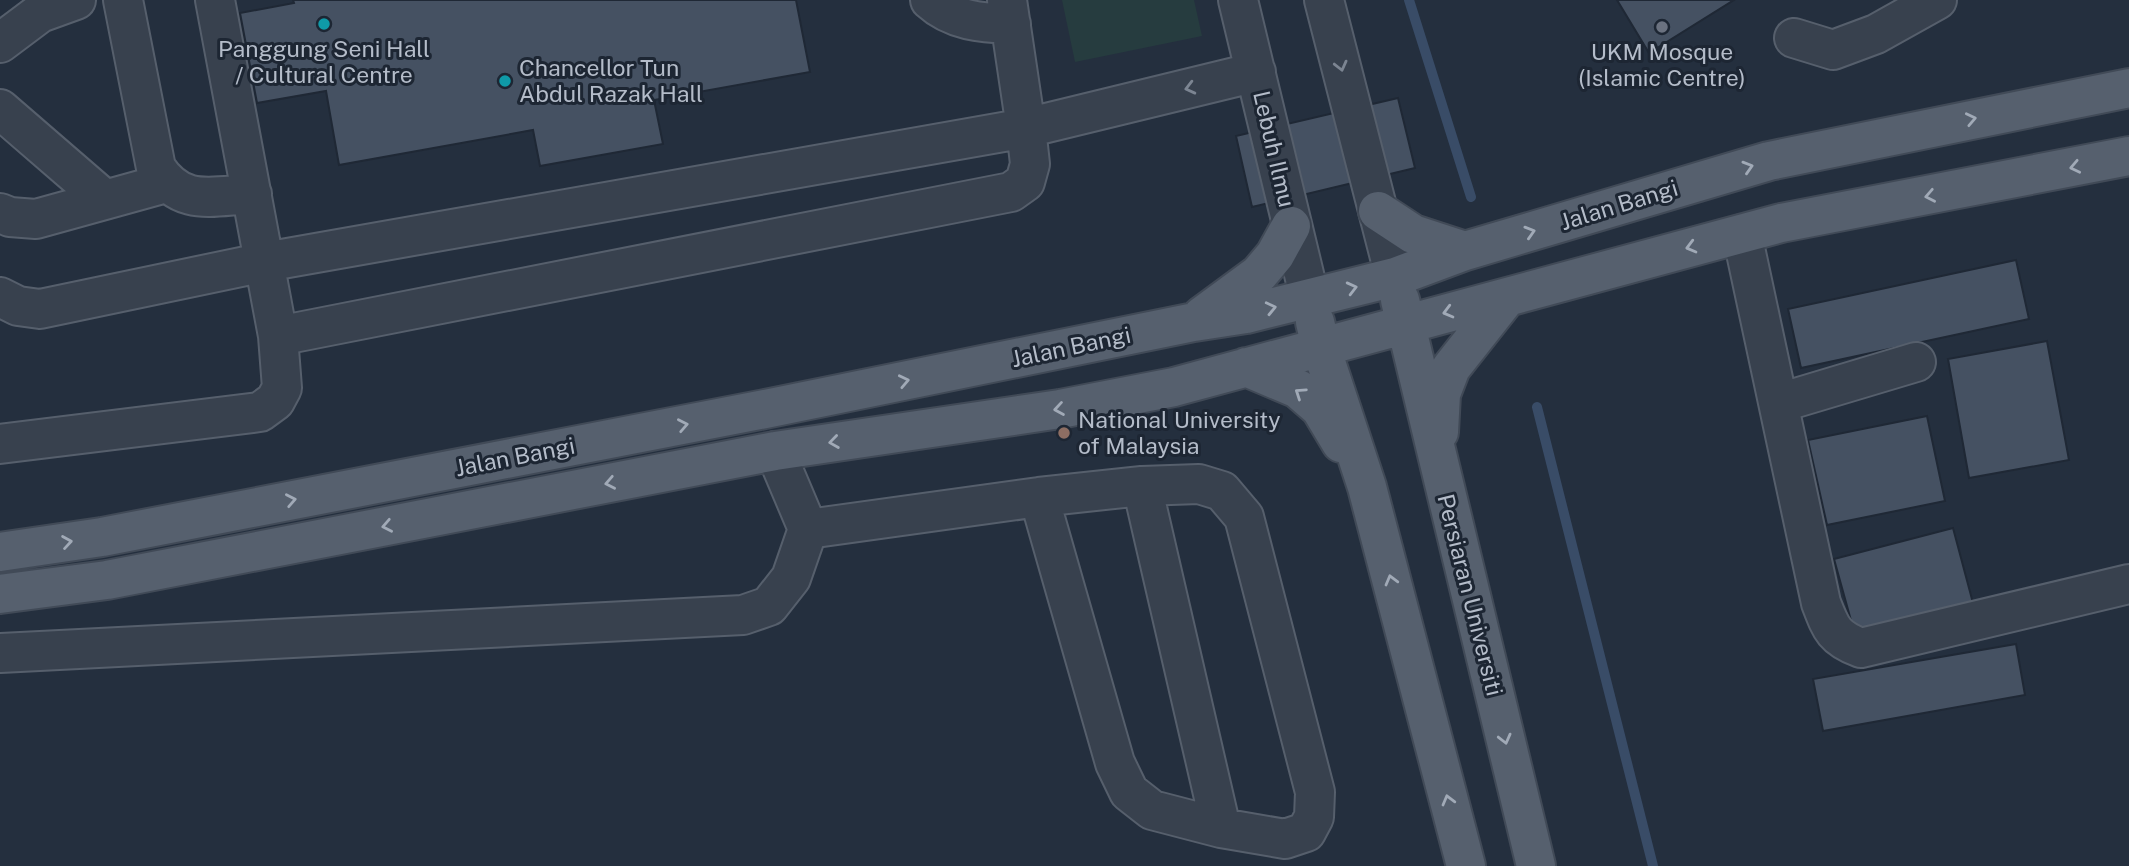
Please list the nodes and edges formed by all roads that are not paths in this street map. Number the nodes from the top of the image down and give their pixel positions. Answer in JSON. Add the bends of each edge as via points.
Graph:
{"nodes":[{"id":1,"x":76,"y":0,"type":"edge"},
{"id":2,"x":123,"y":0,"type":"edge"},
{"id":3,"x":215,"y":0,"type":"edge"},
{"id":4,"x":930,"y":0,"type":"edge"},
{"id":5,"x":1238,"y":0,"type":"edge"},
{"id":6,"x":1324,"y":0,"type":"edge"},
{"id":7,"x":1937,"y":0,"type":"edge"},
{"id":8,"x":1009,"y":12,"type":"edge"},
{"id":9,"x":1794,"y":38,"type":"dead end"},
{"id":10,"x":0,"y":43,"type":"edge"},
{"id":11,"x":1256,"y":72,"type":"junction"},
{"id":12,"x":2129,"y":88,"type":"edge"},
{"id":13,"x":0,"y":109,"type":"edge"},
{"id":14,"x":1027,"y":128,"type":"junction"},
{"id":15,"x":2129,"y":156,"type":"edge"},
{"id":16,"x":166,"y":183,"type":"junction"},
{"id":17,"x":252,"y":194,"type":"junction"},
{"id":18,"x":104,"y":199,"type":"junction"},
{"id":19,"x":1378,"y":211,"type":"junction"},
{"id":20,"x":0,"y":213,"type":"edge"},
{"id":21,"x":1291,"y":226,"type":"junction"},
{"id":22,"x":1742,"y":234,"type":"junction"},
{"id":23,"x":1465,"y":251,"type":"junction"},
{"id":24,"x":265,"y":262,"type":"junction"},
{"id":25,"x":1395,"y":277,"type":"junction"},
{"id":26,"x":0,"y":297,"type":"edge"},
{"id":27,"x":1507,"y":297,"type":"junction"},
{"id":28,"x":1310,"y":299,"type":"junction"},
{"id":29,"x":1195,"y":321,"type":"junction"},
{"id":30,"x":1406,"y":324,"type":"junction"},
{"id":31,"x":278,"y":336,"type":"junction"},
{"id":32,"x":1321,"y":347,"type":"junction"},
{"id":33,"x":1916,"y":362,"type":"dead end"},
{"id":34,"x":1247,"y":367,"type":"junction"},
{"id":35,"x":1779,"y":403,"type":"junction"},
{"id":36,"x":0,"y":444,"type":"edge"},
{"id":37,"x":775,"y":451,"type":"junction"},
{"id":38,"x":1437,"y":458,"type":"junction"},
{"id":39,"x":1142,"y":486,"type":"junction"},
{"id":40,"x":1367,"y":487,"type":"junction"},
{"id":41,"x":1039,"y":497,"type":"junction"},
{"id":42,"x":808,"y":529,"type":"junction"},
{"id":43,"x":0,"y":552,"type":"edge"},
{"id":44,"x":2129,"y":584,"type":"edge"},
{"id":45,"x":0,"y":594,"type":"edge"},
{"id":46,"x":0,"y":653,"type":"edge"},
{"id":47,"x":1221,"y":828,"type":"junction"},
{"id":48,"x":1535,"y":865,"type":"edge"},
{"id":49,"x":1466,"y":866,"type":"edge"}],
"edges":[{"from":1,"to":10,"type":"street","via":[[40,13]]},
{"from":2,"to":16,"type":"street","via":[[156,168]]},
{"from":3,"to":17,"type":"street"},
{"from":4,"to":8,"type":"street","via":[[973,22]]},
{"from":5,"to":11,"type":"street","name":"Lebuh Ilmu"},
{"from":6,"to":19,"type":"street","one_way":true},
{"from":7,"to":9,"type":"street","via":[[1876,34],[1833,50]]},
{"from":8,"to":14,"type":"street"},
{"from":11,"to":14,"type":"street","one_way":true},
{"from":11,"to":21,"type":"street","name":"Lebuh Ilmu"},
{"from":23,"to":12,"type":"main road","name":"Jalan Bangi","one_way":true,"via":[[1769,160]]},
{"from":13,"to":18,"type":"street"},
{"from":14,"to":24,"type":"street"},
{"from":14,"to":31,"type":"street","via":[[1030,164],[1025,182],[1011,192]]},
{"from":15,"to":22,"type":"main road","name":"Jalan Bangi","one_way":true},
{"from":16,"to":17,"type":"street","via":[[194,196]]},
{"from":16,"to":18,"type":"street"},
{"from":17,"to":24,"type":"street"},
{"from":18,"to":20,"type":"street","via":[[36,219]]},
{"from":19,"to":23,"type":"main road","via":[[1413,234]]},
{"from":19,"to":25,"type":"street"},
{"from":21,"to":28,"type":"street","name":"Lebuh Ilmu"},
{"from":21,"to":29,"type":"main road","via":[[1259,274]]},
{"from":22,"to":27,"type":"main road","name":"Jalan Bangi","one_way":true},
{"from":22,"to":35,"type":"street"},
{"from":23,"to":25,"type":"main road","name":"Jalan Bangi"},
{"from":24,"to":26,"type":"street","via":[[40,309]]},
{"from":24,"to":31,"type":"street"},
{"from":28,"to":25,"type":"main road","name":"Jalan Bangi","one_way":true},
{"from":25,"to":30,"type":"main road","name":"Persiaran Universiti"},
{"from":27,"to":30,"type":"main road","name":"Jalan Bangi","one_way":true},
{"from":27,"to":38,"type":"main road","via":[[1451,368],[1441,394]]},
{"from":29,"to":28,"type":"main road","name":"Jalan Bangi","one_way":true},
{"from":28,"to":32,"type":"main road"},
{"from":43,"to":29,"type":"main road","name":"Jalan Bangi","one_way":true,"via":[[102,537],[752,412]]},
{"from":30,"to":32,"type":"main road","name":"Jalan Bangi"},
{"from":30,"to":38,"type":"main road","name":"Persiaran Universiti"},
{"from":31,"to":36,"type":"street","via":[[282,388],[275,401],[260,412]]},
{"from":32,"to":34,"type":"main road","name":"Jalan Bangi"},
{"from":32,"to":40,"type":"main road"},
{"from":33,"to":35,"type":"street"},
{"from":34,"to":37,"type":"main road","name":"Jalan Bangi","one_way":true,"via":[[1174,387],[1060,409]]},
{"from":40,"to":34,"type":"main road","one_way":true,"via":[[1320,408],[1298,389]]},
{"from":35,"to":44,"type":"street","via":[[1821,603],[1832,630],[1844,642],[1861,648]]},
{"from":37,"to":42,"type":"street"},
{"from":37,"to":45,"type":"main road","name":"Jalan Bangi","one_way":true,"via":[[107,580]]},
{"from":38,"to":48,"type":"main road","name":"Persiaran Universiti","one_way":true},
{"from":39,"to":41,"type":"street"},
{"from":39,"to":47,"type":"street"},
{"from":39,"to":47,"type":"street","via":[[1199,484],[1222,491],[1244,517],[1315,792],[1314,817],[1306,832],[1285,839]]},
{"from":49,"to":40,"type":"main road","one_way":true},
{"from":41,"to":42,"type":"street"},
{"from":41,"to":47,"type":"street","via":[[1115,763],[1129,792],[1152,810]]},
{"from":42,"to":46,"type":"street","via":[[791,578],[769,606],[743,615]]}]}
